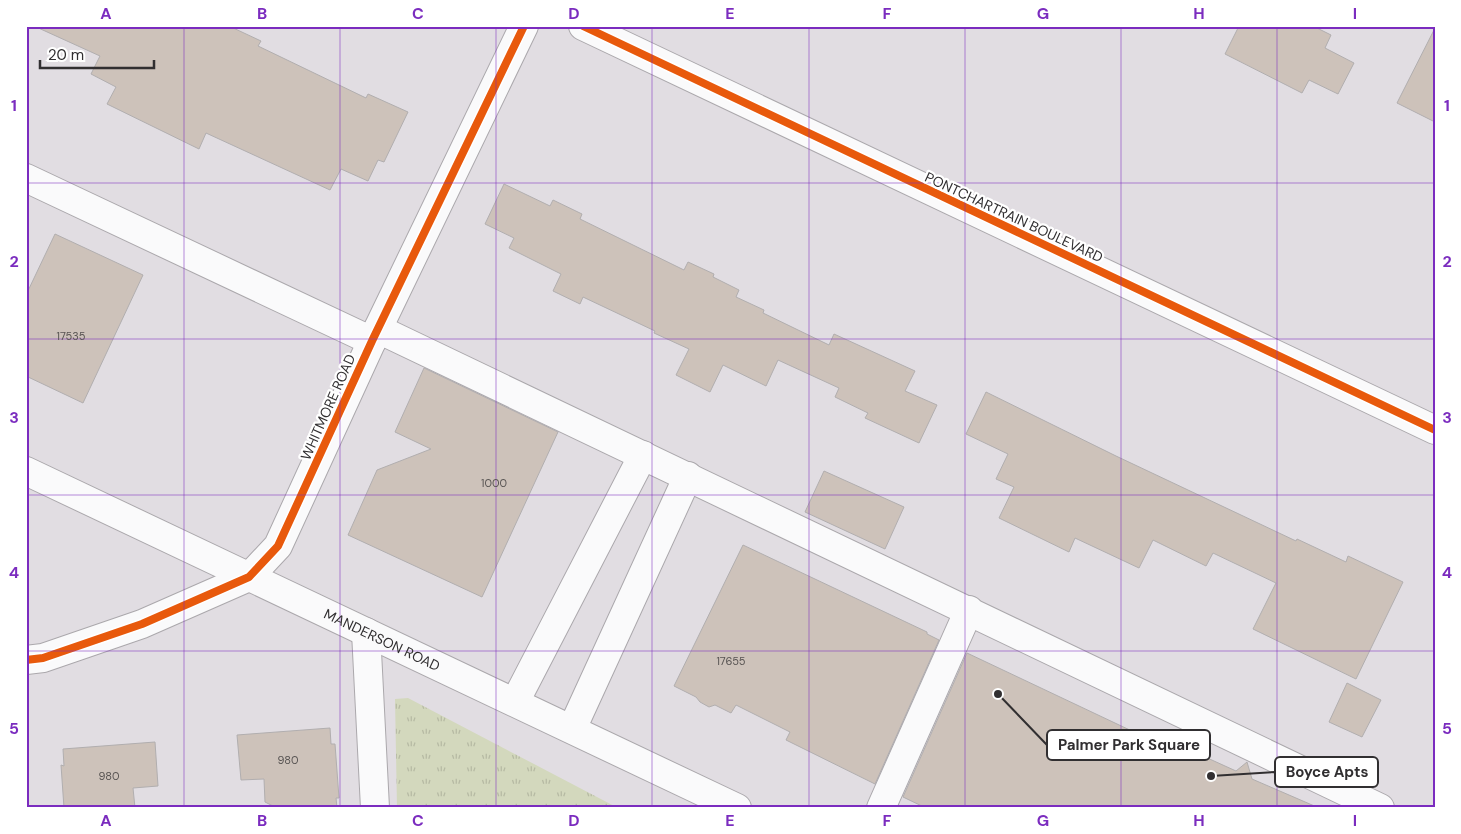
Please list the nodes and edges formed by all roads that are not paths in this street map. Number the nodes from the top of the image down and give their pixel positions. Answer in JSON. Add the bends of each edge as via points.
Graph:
{"nodes":[{"id":1,"x":524,"y":26,"type":"edge"},
{"id":2,"x":583,"y":26,"type":"edge"},
{"id":3,"x":26,"y":178,"type":"edge"},
{"id":4,"x":375,"y":335,"type":"junction"},
{"id":5,"x":1435,"y":430,"type":"edge"},
{"id":6,"x":643,"y":455,"type":"junction"},
{"id":7,"x":26,"y":471,"type":"edge"},
{"id":8,"x":688,"y":476,"type":"junction"},
{"id":9,"x":249,"y":577,"type":"junction"},
{"id":10,"x":968,"y":610,"type":"junction"},
{"id":11,"x":366,"y":632,"type":"junction"},
{"id":12,"x":26,"y":660,"type":"edge"},
{"id":13,"x":515,"y":702,"type":"junction"},
{"id":14,"x":572,"y":729,"type":"junction"},
{"id":15,"x":375,"y":808,"type":"edge"},
{"id":16,"x":737,"y":808,"type":"edge"},
{"id":17,"x":881,"y":808,"type":"edge"},
{"id":18,"x":1380,"y":808,"type":"edge"}],
"edges":[{"from":1,"to":4,"type":"street","name":"WHITMORE ROAD"},
{"from":2,"to":5,"type":"street","name":"PONTCHARTRAIN BOULEVARD"},
{"from":3,"to":4,"type":"street"},
{"from":4,"to":6,"type":"street"},
{"from":4,"to":9,"type":"street","name":"WHITMORE ROAD","via":[[278,546]]},
{"from":6,"to":8,"type":"street"},
{"from":6,"to":13,"type":"street"},
{"from":7,"to":9,"type":"street","name":"MANDERSON ROAD"},
{"from":8,"to":10,"type":"street"},
{"from":8,"to":14,"type":"street"},
{"from":9,"to":11,"type":"street","name":"MANDERSON ROAD"},
{"from":9,"to":12,"type":"street","name":"WHITMORE ROAD","via":[[142,624],[43,658]]},
{"from":10,"to":17,"type":"street"},
{"from":10,"to":18,"type":"street"},
{"from":11,"to":13,"type":"street","name":"MANDERSON ROAD"},
{"from":11,"to":15,"type":"street"},
{"from":13,"to":14,"type":"street","name":"MANDERSON ROAD"},
{"from":14,"to":16,"type":"street","name":"MANDERSON ROAD"}]}
